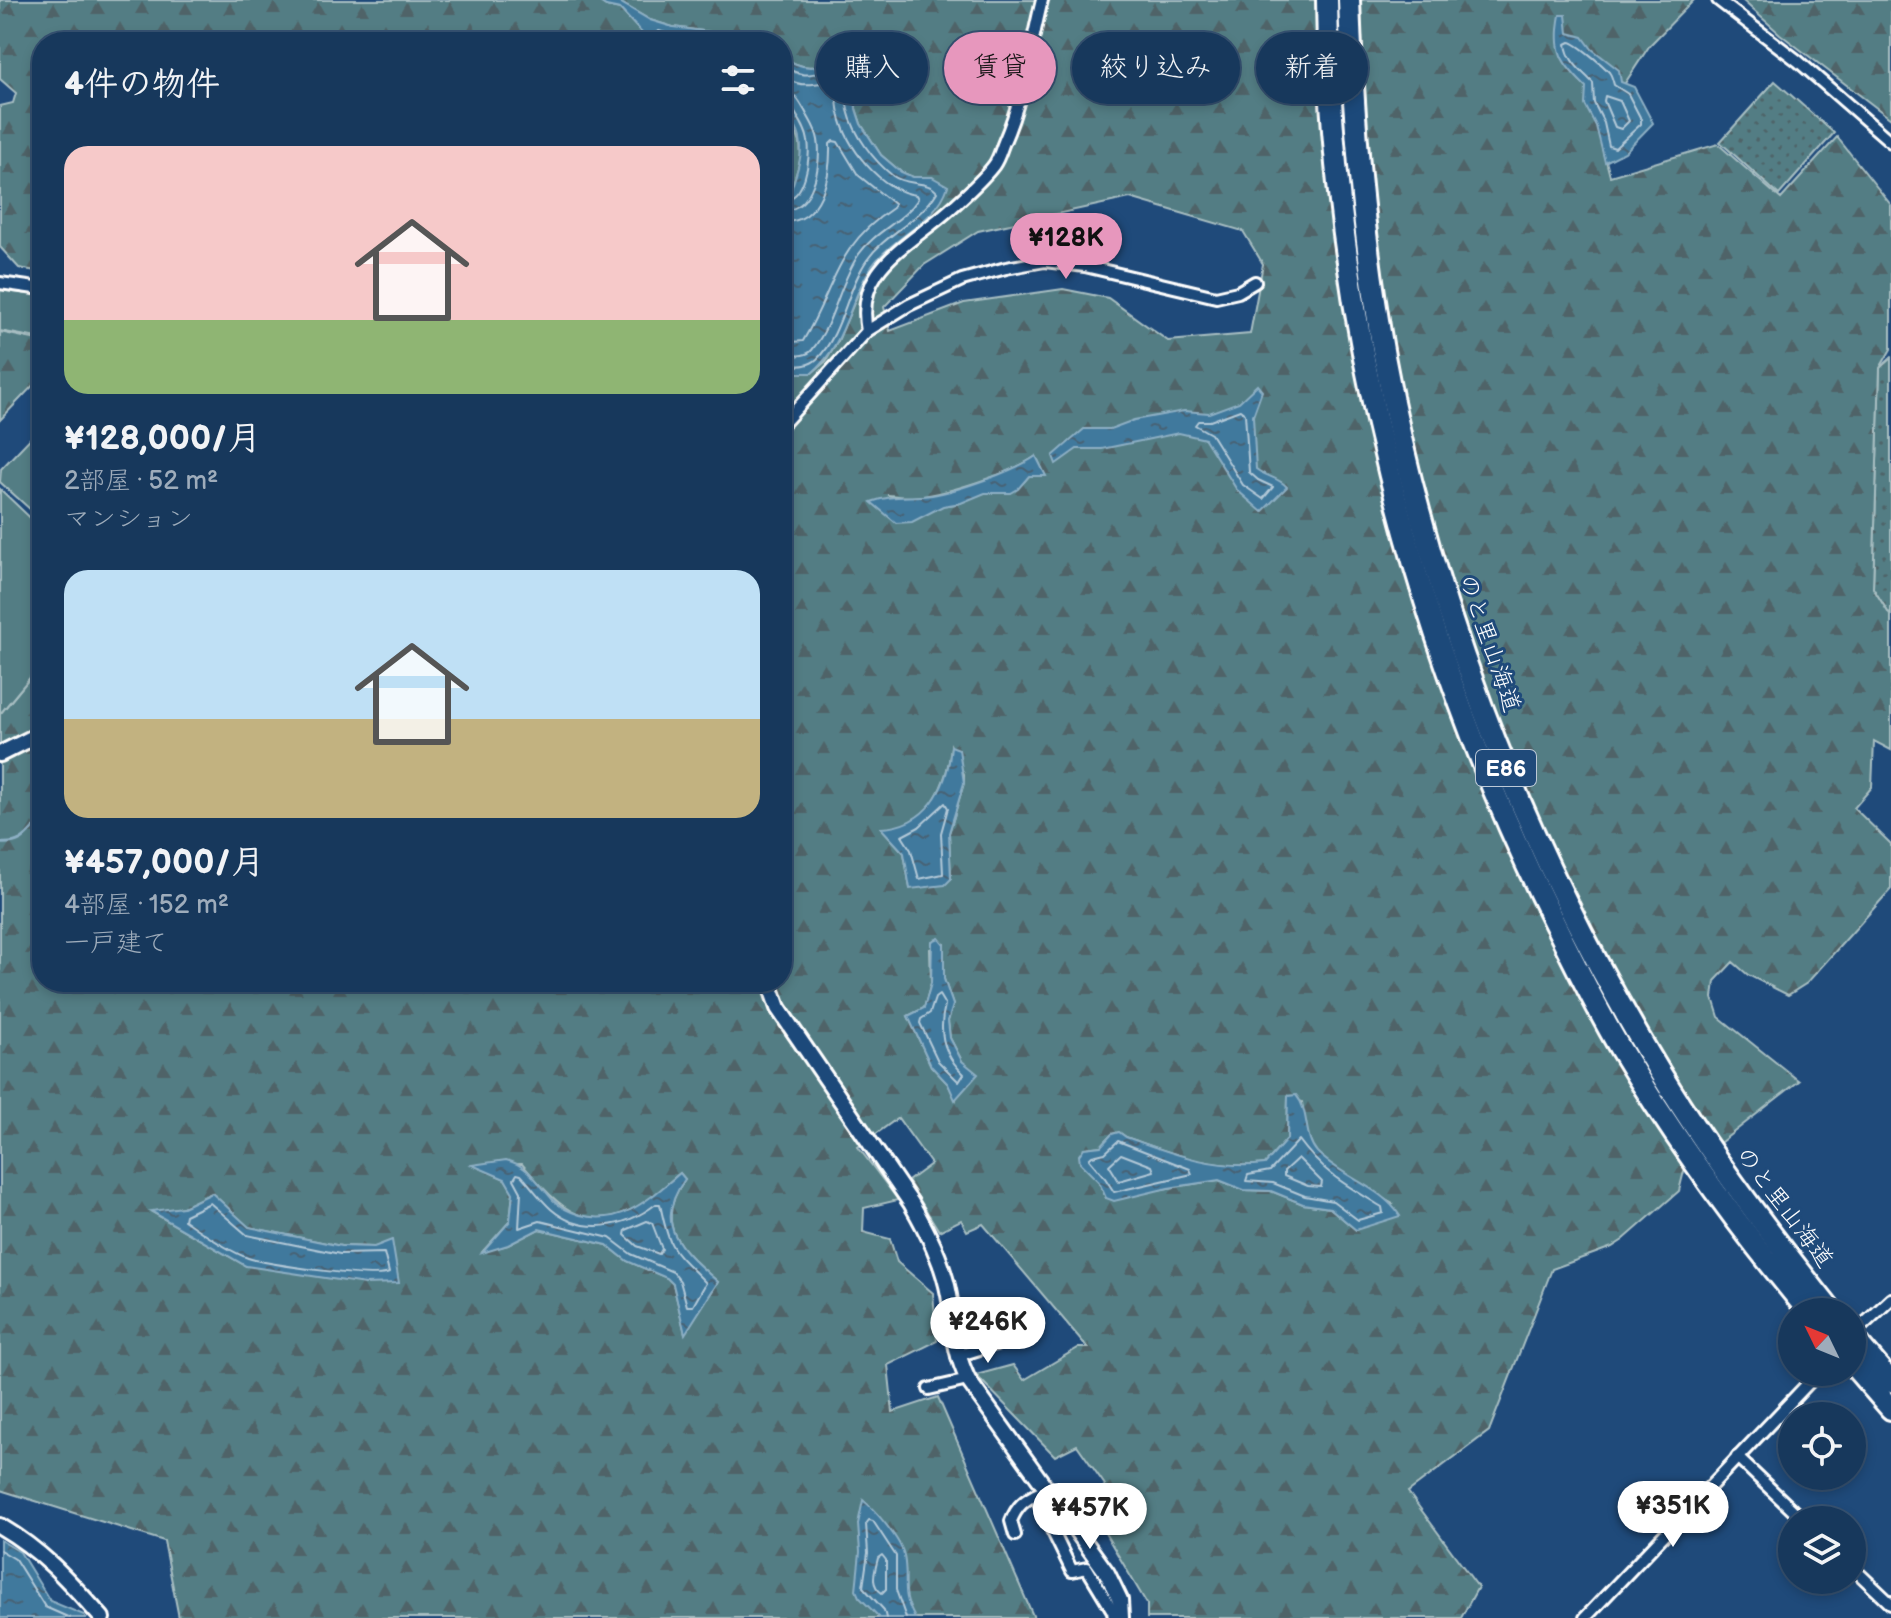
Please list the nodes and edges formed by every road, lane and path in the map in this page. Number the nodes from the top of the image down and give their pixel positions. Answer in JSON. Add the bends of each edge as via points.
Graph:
{"nodes":[{"id":1,"x":1042,"y":0,"type":"edge"},
{"id":2,"x":1327,"y":0,"type":"edge"},
{"id":3,"x":1349,"y":0,"type":"edge"},
{"id":4,"x":1718,"y":0,"type":"edge"},
{"id":5,"x":1891,"y":142,"type":"edge"},
{"id":6,"x":1255,"y":282,"type":"dead end"},
{"id":7,"x":0,"y":283,"type":"edge"},
{"id":8,"x":32,"y":288,"type":"edge"},
{"id":9,"x":867,"y":331,"type":"junction"},
{"id":10,"x":792,"y":414,"type":"edge"},
{"id":11,"x":32,"y":738,"type":"edge"},
{"id":12,"x":0,"y":754,"type":"edge"},
{"id":13,"x":772,"y":992,"type":"edge"},
{"id":14,"x":1798,"y":1298,"type":"edge"},
{"id":15,"x":1821,"y":1298,"type":"edge"},
{"id":16,"x":1891,"y":1299,"type":"edge"},
{"id":17,"x":1866,"y":1323,"type":"edge"},
{"id":18,"x":1008,"y":1340,"type":"dead end"},
{"id":19,"x":1866,"y":1344,"type":"edge"},
{"id":20,"x":957,"y":1356,"type":"junction"},
{"id":21,"x":968,"y":1380,"type":"junction"},
{"id":22,"x":1866,"y":1380,"type":"edge"},
{"id":23,"x":1891,"y":1382,"type":"edge"},
{"id":24,"x":1805,"y":1386,"type":"edge"},
{"id":25,"x":929,"y":1389,"type":"dead end"},
{"id":26,"x":1891,"y":1409,"type":"edge"},
{"id":27,"x":1737,"y":1457,"type":"junction"},
{"id":28,"x":1041,"y":1492,"type":"junction"},
{"id":29,"x":1788,"y":1506,"type":"edge"},
{"id":30,"x":0,"y":1526,"type":"edge"},
{"id":31,"x":1015,"y":1535,"type":"dead end"},
{"id":32,"x":1866,"y":1580,"type":"edge"},
{"id":33,"x":1891,"y":1604,"type":"edge"},
{"id":34,"x":102,"y":1618,"type":"edge"},
{"id":35,"x":1114,"y":1618,"type":"edge"},
{"id":36,"x":1121,"y":1618,"type":"edge"},
{"id":37,"x":1585,"y":1618,"type":"edge"}],
"edges":[{"from":1,"to":9,"type":"street","via":[[1027,74],[995,164],[881,268],[865,301]]},
{"from":2,"to":14,"type":"highway","name":"のと里山海道","number":"E86","via":[[1333,152],[1365,361],[1426,601],[1480,758],[1523,860],[1620,1048],[1733,1218]]},
{"from":3,"to":15,"type":"highway","name":"のと里山海道","number":"E86","via":[[1357,151],[1376,305],[1405,448],[1445,594],[1498,749],[1542,850],[1639,1037],[1749,1206]]},
{"from":4,"to":5,"type":"street"},
{"from":6,"to":9,"type":"street","via":[[1216,297],[1045,261],[962,280]]},
{"from":7,"to":8,"type":"street"},
{"from":9,"to":10,"type":"street"},
{"from":11,"to":12,"type":"street"},
{"from":13,"to":20,"type":"street","via":[[778,1008],[926,1229],[949,1293]]},
{"from":16,"to":17,"type":"street"},
{"from":18,"to":20,"type":"street"},
{"from":19,"to":23,"type":"highway"},
{"from":20,"to":21,"type":"street"},
{"from":21,"to":25,"type":"street"},
{"from":21,"to":28,"type":"street"},
{"from":22,"to":26,"type":"highway"},
{"from":24,"to":27,"type":"street"},
{"from":27,"to":29,"type":"street"},
{"from":27,"to":37,"type":"street"},
{"from":28,"to":31,"type":"street","via":[[1016,1509],[1011,1521]]},
{"from":28,"to":35,"type":"street","via":[[1072,1571],[1087,1568]]},
{"from":28,"to":36,"type":"street","via":[[1107,1573],[1120,1600]]},
{"from":30,"to":34,"type":"street","via":[[52,1563]]},
{"from":32,"to":33,"type":"street"}]}
